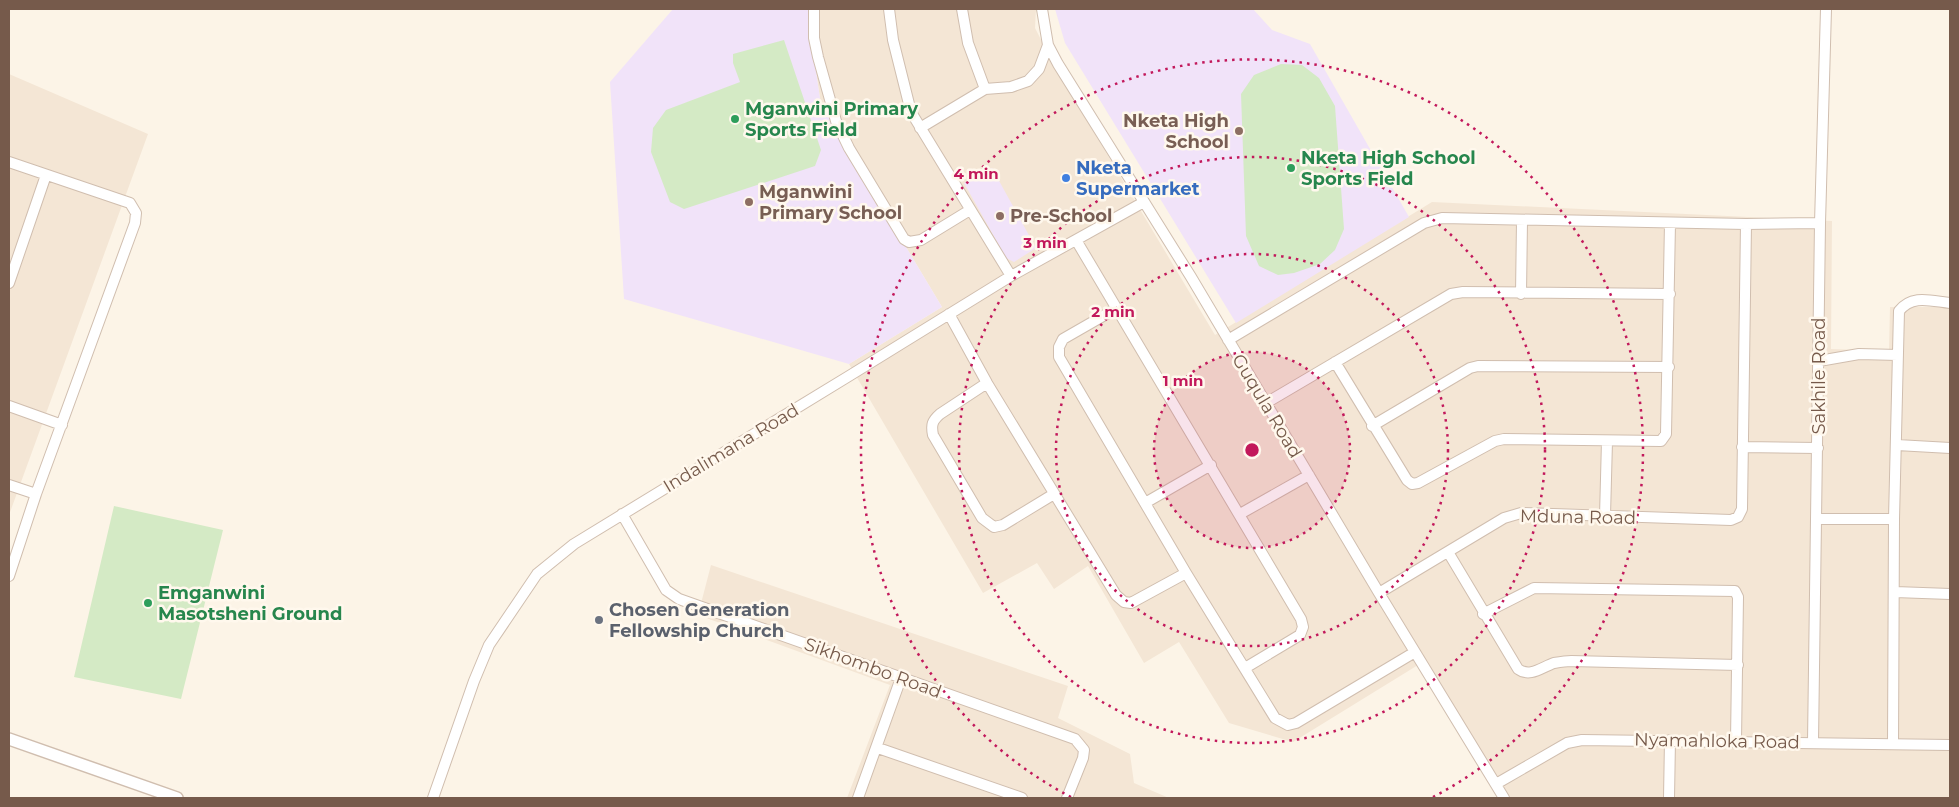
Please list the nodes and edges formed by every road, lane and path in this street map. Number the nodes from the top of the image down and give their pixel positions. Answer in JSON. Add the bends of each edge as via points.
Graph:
{"nodes":[{"id":1,"x":814,"y":9,"type":"edge"},
{"id":2,"x":889,"y":9,"type":"edge"},
{"id":3,"x":962,"y":9,"type":"edge"},
{"id":4,"x":1042,"y":9,"type":"edge"},
{"id":5,"x":1826,"y":9,"type":"edge"},
{"id":6,"x":1048,"y":44,"type":"junction"},
{"id":7,"x":985,"y":90,"type":"junction"},
{"id":8,"x":920,"y":128,"type":"junction"},
{"id":9,"x":9,"y":162,"type":"edge"},
{"id":10,"x":46,"y":175,"type":"junction"},
{"id":11,"x":1144,"y":202,"type":"junction"},
{"id":12,"x":970,"y":210,"type":"junction"},
{"id":13,"x":1522,"y":221,"type":"junction"},
{"id":14,"x":1670,"y":223,"type":"junction"},
{"id":15,"x":1820,"y":223,"type":"junction"},
{"id":16,"x":1746,"y":224,"type":"junction"},
{"id":17,"x":1076,"y":240,"type":"junction"},
{"id":18,"x":1011,"y":276,"type":"junction"},
{"id":19,"x":9,"y":283,"type":"edge"},
{"id":20,"x":1521,"y":294,"type":"junction"},
{"id":21,"x":1670,"y":294,"type":"junction"},
{"id":22,"x":1950,"y":303,"type":"edge"},
{"id":23,"x":1117,"y":308,"type":"junction"},
{"id":24,"x":950,"y":314,"type":"junction"},
{"id":25,"x":1228,"y":340,"type":"junction"},
{"id":26,"x":1898,"y":355,"type":"junction"},
{"id":27,"x":1335,"y":362,"type":"junction"},
{"id":28,"x":1819,"y":362,"type":"junction"},
{"id":29,"x":1669,"y":367,"type":"junction"},
{"id":30,"x":987,"y":383,"type":"junction"},
{"id":31,"x":1266,"y":403,"type":"junction"},
{"id":32,"x":9,"y":406,"type":"edge"},
{"id":33,"x":62,"y":425,"type":"junction"},
{"id":34,"x":1372,"y":426,"type":"junction"},
{"id":35,"x":1607,"y":441,"type":"junction"},
{"id":36,"x":1897,"y":445,"type":"junction"},
{"id":37,"x":1742,"y":447,"type":"junction"},
{"id":38,"x":1818,"y":448,"type":"junction"},
{"id":39,"x":1950,"y":448,"type":"edge"},
{"id":40,"x":1211,"y":465,"type":"junction"},
{"id":41,"x":1309,"y":475,"type":"junction"},
{"id":42,"x":9,"y":485,"type":"edge"},
{"id":43,"x":36,"y":494,"type":"junction"},
{"id":44,"x":1054,"y":494,"type":"junction"},
{"id":45,"x":1144,"y":503,"type":"junction"},
{"id":46,"x":622,"y":514,"type":"junction"},
{"id":47,"x":1240,"y":514,"type":"junction"},
{"id":48,"x":1605,"y":516,"type":"junction"},
{"id":49,"x":1816,"y":519,"type":"junction"},
{"id":50,"x":1894,"y":519,"type":"junction"},
{"id":51,"x":1448,"y":552,"type":"junction"},
{"id":52,"x":1186,"y":573,"type":"junction"},
{"id":53,"x":9,"y":576,"type":"edge"},
{"id":54,"x":1895,"y":592,"type":"junction"},
{"id":55,"x":1379,"y":593,"type":"junction"},
{"id":56,"x":1950,"y":594,"type":"edge"},
{"id":57,"x":1483,"y":614,"type":"junction"},
{"id":58,"x":1415,"y":652,"type":"junction"},
{"id":59,"x":1738,"y":665,"type":"junction"},
{"id":60,"x":1245,"y":668,"type":"junction"},
{"id":61,"x":901,"y":678,"type":"junction"},
{"id":62,"x":9,"y":739,"type":"edge"},
{"id":63,"x":1670,"y":740,"type":"junction"},
{"id":64,"x":1736,"y":741,"type":"junction"},
{"id":65,"x":1813,"y":742,"type":"junction"},
{"id":66,"x":1893,"y":744,"type":"junction"},
{"id":67,"x":1950,"y":745,"type":"edge"},
{"id":68,"x":878,"y":748,"type":"junction"},
{"id":69,"x":1496,"y":784,"type":"junction"},
{"id":70,"x":177,"y":798,"type":"edge"},
{"id":71,"x":433,"y":798,"type":"edge"},
{"id":72,"x":858,"y":798,"type":"edge"},
{"id":73,"x":1022,"y":798,"type":"edge"},
{"id":74,"x":1067,"y":798,"type":"edge"},
{"id":75,"x":1504,"y":798,"type":"edge"},
{"id":76,"x":1669,"y":798,"type":"edge"}],
"edges":[{"from":1,"to":12,"type":"street","via":[[814,38],[836,121],[904,240],[921,240]]},
{"from":2,"to":8,"type":"street","via":[[892,40],[908,103]]},
{"from":3,"to":7,"type":"street","via":[[968,43]]},
{"from":4,"to":6,"type":"street","name":"Guqula Road"},
{"from":5,"to":15,"type":"street","name":"Sakhile Road"},
{"from":6,"to":7,"type":"street","via":[[1039,70],[1028,81]]},
{"from":6,"to":11,"type":"street","name":"Guqula Road"},
{"from":7,"to":8,"type":"street"},
{"from":8,"to":12,"type":"street"},
{"from":9,"to":10,"type":"street"},
{"from":10,"to":19,"type":"street"},
{"from":10,"to":33,"type":"street","via":[[130,203],[136,213]]},
{"from":11,"to":17,"type":"street","name":"Indalimana Road"},
{"from":11,"to":25,"type":"street","name":"Guqula Road"},
{"from":12,"to":18,"type":"street"},
{"from":13,"to":14,"type":"street"},
{"from":13,"to":20,"type":"street"},
{"from":13,"to":25,"type":"street","via":[[1442,218],[1424,223]]},
{"from":14,"to":16,"type":"street"},
{"from":14,"to":21,"type":"street"},
{"from":15,"to":16,"type":"street"},
{"from":15,"to":28,"type":"street","name":"Sakhile Road"},
{"from":16,"to":37,"type":"street"},
{"from":17,"to":18,"type":"street","name":"Indalimana Road"},
{"from":17,"to":23,"type":"street"},
{"from":18,"to":24,"type":"street","name":"Indalimana Road"},
{"from":20,"to":21,"type":"street"},
{"from":20,"to":27,"type":"street","via":[[1451,294]]},
{"from":21,"to":29,"type":"street"},
{"from":22,"to":26,"type":"street","via":[[1915,299],[1903,306],[1899,311]]},
{"from":23,"to":40,"type":"street"},
{"from":23,"to":45,"type":"street","via":[[1063,339],[1059,357]]},
{"from":24,"to":30,"type":"street"},
{"from":24,"to":46,"type":"street","name":"Indalimana Road"},
{"from":25,"to":31,"type":"street","name":"Guqula Road"},
{"from":26,"to":28,"type":"street","via":[[1860,354]]},
{"from":26,"to":36,"type":"street"},
{"from":27,"to":31,"type":"street"},
{"from":27,"to":34,"type":"street"},
{"from":28,"to":38,"type":"street","name":"Sakhile Road"},
{"from":29,"to":34,"type":"street","via":[[1478,366]]},
{"from":29,"to":35,"type":"street","via":[[1664,439],[1658,442]]},
{"from":30,"to":44,"type":"street"},
{"from":30,"to":44,"type":"street","via":[[940,414],[934,419],[932,428],[933,435],[982,518],[991,526],[1003,525]]},
{"from":31,"to":41,"type":"street","name":"Guqula Road"},
{"from":32,"to":33,"type":"street"},
{"from":33,"to":43,"type":"street"},
{"from":34,"to":35,"type":"street","via":[[1412,484],[1504,439]]},
{"from":35,"to":48,"type":"street"},
{"from":36,"to":39,"type":"street"},
{"from":36,"to":50,"type":"street"},
{"from":37,"to":38,"type":"street"},
{"from":37,"to":48,"type":"street","name":"Mduna Road","via":[[1742,509],[1738,517],[1731,520]]},
{"from":38,"to":49,"type":"street","name":"Sakhile Road"},
{"from":40,"to":45,"type":"street"},
{"from":40,"to":47,"type":"street"},
{"from":41,"to":47,"type":"street"},
{"from":41,"to":55,"type":"street","name":"Guqula Road"},
{"from":42,"to":43,"type":"street"},
{"from":43,"to":53,"type":"street"},
{"from":44,"to":52,"type":"street","via":[[1116,595],[1124,602],[1140,599]]},
{"from":45,"to":52,"type":"street"},
{"from":46,"to":61,"type":"street","name":"Sikhombo Road","via":[[654,571],[672,595]]},
{"from":46,"to":71,"type":"street","name":"Indalimana Road","via":[[574,544],[537,574],[500,626],[474,681]]},
{"from":47,"to":60,"type":"street","via":[[1303,624],[1297,636]]},
{"from":48,"to":51,"type":"street","name":"Mduna Road","via":[[1512,515]]},
{"from":49,"to":50,"type":"street"},
{"from":49,"to":65,"type":"street","name":"Sakhile Road"},
{"from":50,"to":54,"type":"street"},
{"from":51,"to":55,"type":"street","name":"Mduna Road"},
{"from":51,"to":57,"type":"street"},
{"from":52,"to":60,"type":"street"},
{"from":54,"to":56,"type":"street"},
{"from":54,"to":66,"type":"street"},
{"from":55,"to":58,"type":"street","name":"Guqula Road"},
{"from":57,"to":59,"type":"street","via":[[1518,669],[1526,673],[1571,661]]},
{"from":57,"to":59,"type":"street","via":[[1534,588],[1732,590],[1738,597]]},
{"from":58,"to":60,"type":"street","via":[[1292,725],[1275,718]]},
{"from":58,"to":69,"type":"street","name":"Guqula Road"},
{"from":59,"to":64,"type":"street"},
{"from":61,"to":68,"type":"street"},
{"from":61,"to":74,"type":"street","name":"Sikhombo Road","via":[[1075,739],[1084,750],[1083,758]]},
{"from":62,"to":70,"type":"street"},
{"from":63,"to":64,"type":"street","name":"Nyamahloka Road"},
{"from":63,"to":69,"type":"street","name":"Nyamahloka Road","via":[[1575,740]]},
{"from":63,"to":76,"type":"street"},
{"from":64,"to":65,"type":"street","name":"Nyamahloka Road"},
{"from":65,"to":66,"type":"street","name":"Nyamahloka Road"},
{"from":66,"to":67,"type":"street","name":"Nyamahloka Road"},
{"from":68,"to":72,"type":"street"},
{"from":68,"to":73,"type":"street"},
{"from":69,"to":75,"type":"street","name":"Guqula Road"}]}
